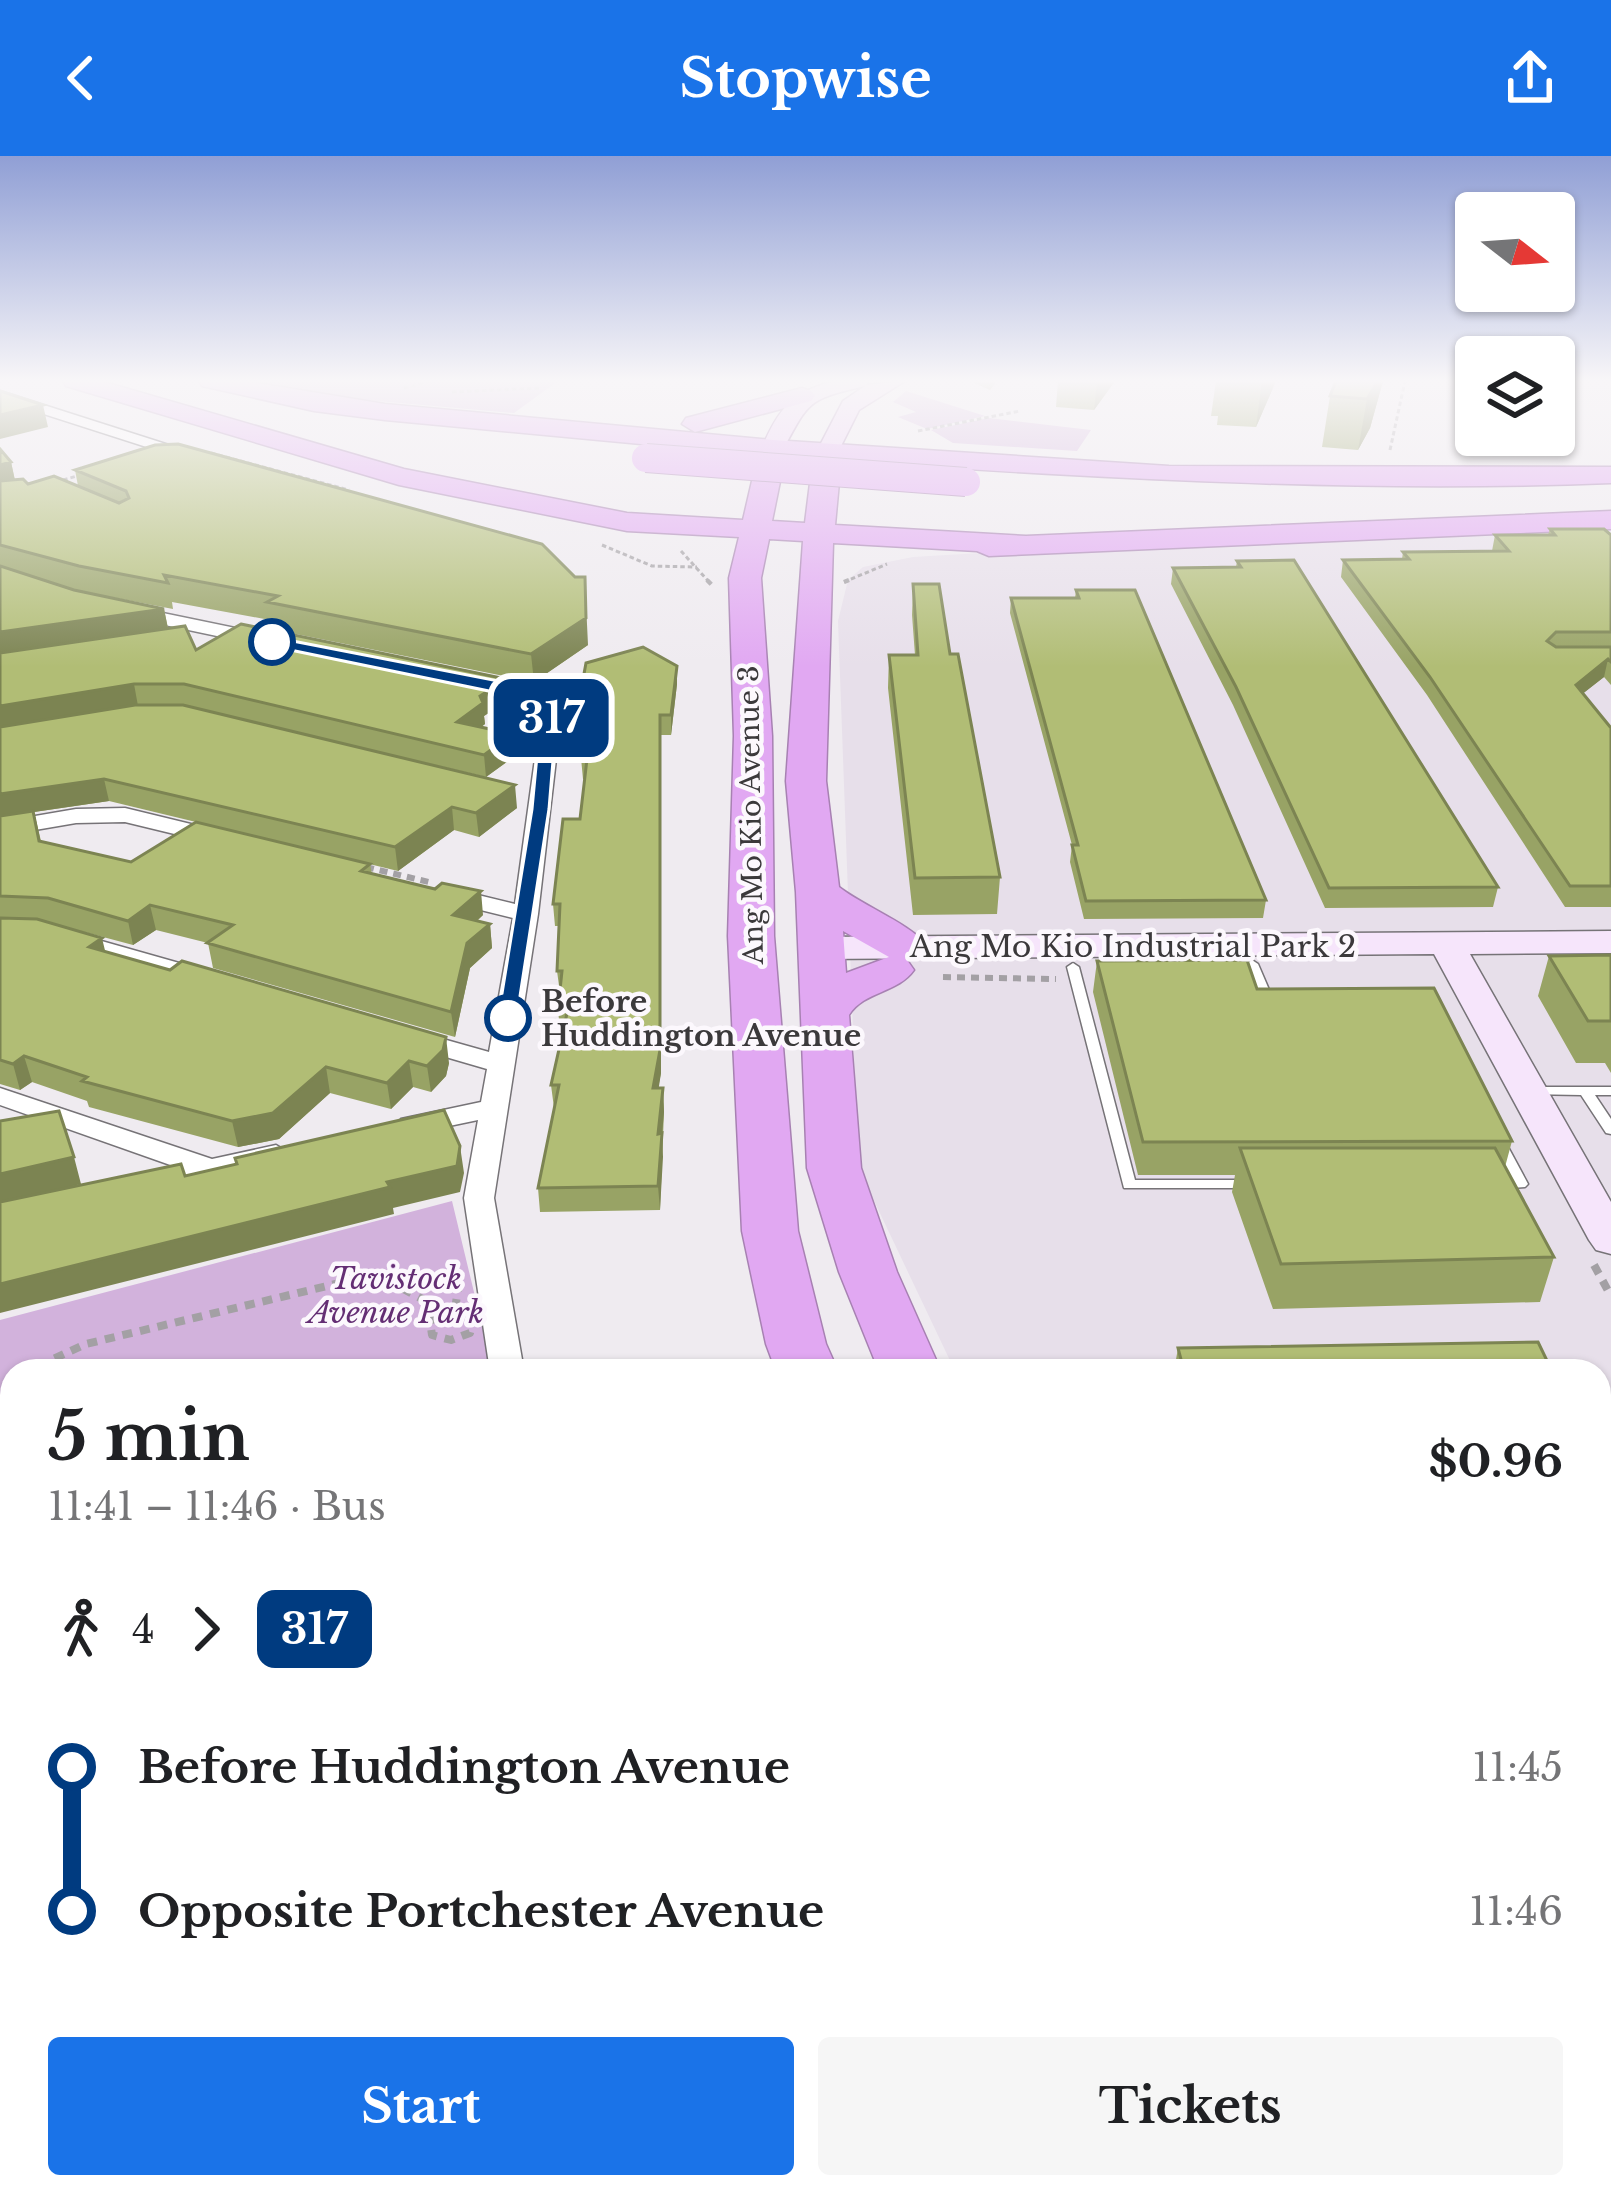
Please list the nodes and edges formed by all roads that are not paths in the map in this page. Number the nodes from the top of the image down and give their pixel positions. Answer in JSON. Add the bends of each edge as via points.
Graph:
{"nodes":[{"id":1,"x":397,"y":476,"type":"edge"},
{"id":2,"x":740,"y":476,"type":"edge"},
{"id":3,"x":767,"y":476,"type":"edge"},
{"id":4,"x":825,"y":476,"type":"edge"},
{"id":5,"x":917,"y":476,"type":"edge"},
{"id":6,"x":942,"y":476,"type":"edge"},
{"id":7,"x":1611,"y":479,"type":"edge"},
{"id":8,"x":968,"y":491,"type":"junction"},
{"id":9,"x":1025,"y":494,"type":"dead end"},
{"id":10,"x":1611,"y":499,"type":"edge"},
{"id":11,"x":1611,"y":508,"type":"edge"},
{"id":12,"x":1390,"y":510,"type":"junction"},
{"id":13,"x":1111,"y":511,"type":"dead end"},
{"id":14,"x":1611,"y":520,"type":"edge"},
{"id":15,"x":627,"y":522,"type":"junction"},
{"id":16,"x":755,"y":529,"type":"junction"},
{"id":17,"x":819,"y":532,"type":"junction"},
{"id":18,"x":1024,"y":545,"type":"junction"},
{"id":19,"x":723,"y":565,"type":"junction"},
{"id":20,"x":845,"y":573,"type":"junction"},
{"id":21,"x":103,"y":607,"type":"edge"},
{"id":22,"x":220,"y":632,"type":"junction"},
{"id":23,"x":156,"y":641,"type":"edge"},
{"id":24,"x":277,"y":643,"type":"edge"},
{"id":25,"x":450,"y":676,"type":"edge"},
{"id":26,"x":508,"y":794,"type":"edge"},
{"id":27,"x":541,"y":802,"type":"junction"},
{"id":28,"x":0,"y":829,"type":"edge"},
{"id":29,"x":258,"y":848,"type":"edge"},
{"id":30,"x":413,"y":886,"type":"edge"},
{"id":31,"x":818,"y":892,"type":"junction"},
{"id":32,"x":516,"y":912,"type":"junction"},
{"id":33,"x":0,"y":932,"type":"edge"},
{"id":34,"x":1611,"y":942,"type":"edge"},
{"id":35,"x":1558,"y":951,"type":"junction"},
{"id":36,"x":1452,"y":953,"type":"junction"},
{"id":37,"x":1611,"y":958,"type":"edge"},
{"id":38,"x":898,"y":959,"type":"junction"},
{"id":39,"x":1252,"y":964,"type":"junction"},
{"id":40,"x":1073,"y":967,"type":"junction"},
{"id":41,"x":823,"y":978,"type":"junction"},
{"id":42,"x":227,"y":985,"type":"edge"},
{"id":43,"x":1292,"y":1007,"type":"edge"},
{"id":44,"x":386,"y":1031,"type":"edge"},
{"id":45,"x":501,"y":1064,"type":"junction"},
{"id":46,"x":1611,"y":1090,"type":"edge"},
{"id":47,"x":1529,"y":1091,"type":"junction"},
{"id":48,"x":1585,"y":1091,"type":"junction"},
{"id":49,"x":0,"y":1096,"type":"edge"},
{"id":50,"x":494,"y":1108,"type":"junction"},
{"id":51,"x":1491,"y":1125,"type":"edge"},
{"id":52,"x":387,"y":1130,"type":"edge"},
{"id":53,"x":1611,"y":1130,"type":"edge"},
{"id":54,"x":296,"y":1150,"type":"edge"},
{"id":55,"x":206,"y":1167,"type":"junction"},
{"id":56,"x":1474,"y":1184,"type":"edge"},
{"id":57,"x":1267,"y":1185,"type":"edge"},
{"id":58,"x":110,"y":1191,"type":"edge"},
{"id":59,"x":844,"y":1202,"type":"junction"},
{"id":60,"x":768,"y":1208,"type":"junction"},
{"id":61,"x":1611,"y":1240,"type":"edge"},
{"id":62,"x":505,"y":1359,"type":"edge"},
{"id":63,"x":802,"y":1359,"type":"edge"},
{"id":64,"x":905,"y":1359,"type":"edge"}],
"edges":[{"from":1,"to":15,"type":"highway"},
{"from":2,"to":8,"type":"highway"},
{"from":3,"to":16,"type":"highway","name":"Ang Mo Kio Avenue 3"},
{"from":4,"to":17,"type":"highway","name":"Ang Mo Kio Avenue 3"},
{"from":5,"to":8,"type":"highway"},
{"from":6,"to":8,"type":"highway"},
{"from":7,"to":8,"type":"highway"},
{"from":7,"to":9,"type":"highway","via":[[1225,496]]},
{"from":10,"to":12,"type":"highway"},
{"from":11,"to":12,"type":"highway"},
{"from":12,"to":13,"type":"highway"},
{"from":14,"to":18,"type":"highway"},
{"from":15,"to":16,"type":"highway"},
{"from":15,"to":19,"type":"highway"},
{"from":16,"to":17,"type":"highway"},
{"from":16,"to":19,"type":"highway","name":"Ang Mo Kio Avenue 3"},
{"from":17,"to":18,"type":"highway"},
{"from":17,"to":20,"type":"highway","name":"Ang Mo Kio Avenue 3"},
{"from":18,"to":20,"type":"highway","via":[[949,548]]},
{"from":19,"to":60,"type":"highway","name":"Ang Mo Kio Avenue 3","via":[[753,736],[751,936]]},
{"from":20,"to":31,"type":"highway","name":"Ang Mo Kio Avenue 3","via":[[806,781]]},
{"from":21,"to":22,"type":"street"},
{"from":22,"to":23,"type":"street"},
{"from":22,"to":24,"type":"street"},
{"from":25,"to":27,"type":"street","via":[[550,700]]},
{"from":26,"to":27,"type":"street"},
{"from":27,"to":32,"type":"street"},
{"from":28,"to":29,"type":"street","via":[[125,814]]},
{"from":30,"to":32,"type":"street"},
{"from":31,"to":38,"type":"highway"},
{"from":31,"to":41,"type":"highway","name":"Ang Mo Kio Avenue 3"},
{"from":32,"to":45,"type":"street"},
{"from":33,"to":42,"type":"street","via":[[45,932]]},
{"from":34,"to":35,"type":"street","name":"Ang Mo Kio Industrial Park 2"},
{"from":35,"to":36,"type":"street","name":"Ang Mo Kio Industrial Park 2"},
{"from":35,"to":37,"type":"street","name":"Ang Mo Kio Industrial Park 2"},
{"from":36,"to":38,"type":"street","name":"Ang Mo Kio Industrial Park 2"},
{"from":36,"to":39,"type":"street","name":"Ang Mo Kio Industrial Park 2"},
{"from":36,"to":47,"type":"street"},
{"from":38,"to":40,"type":"street","name":"Ang Mo Kio Industrial Park 2"},
{"from":38,"to":41,"type":"street","name":"Ang Mo Kio Industrial Park 2"},
{"from":38,"to":41,"type":"highway","via":[[839,994]]},
{"from":39,"to":40,"type":"street","name":"Ang Mo Kio Industrial Park 2"},
{"from":39,"to":43,"type":"lane","via":[[1269,1007]]},
{"from":40,"to":57,"type":"lane","via":[[1129,1185]]},
{"from":41,"to":59,"type":"highway","name":"Ang Mo Kio Avenue 3","via":[[834,1168]]},
{"from":44,"to":45,"type":"street"},
{"from":45,"to":50,"type":"street"},
{"from":46,"to":48,"type":"lane"},
{"from":47,"to":48,"type":"lane"},
{"from":47,"to":61,"type":"street"},
{"from":48,"to":53,"type":"lane"},
{"from":49,"to":55,"type":"street"},
{"from":50,"to":52,"type":"street"},
{"from":50,"to":62,"type":"street","via":[[479,1198]]},
{"from":51,"to":56,"type":"lane","via":[[1520,1184]]},
{"from":54,"to":55,"type":"street"},
{"from":55,"to":58,"type":"street"},
{"from":59,"to":60,"type":"highway","via":[[799,1185]]},
{"from":59,"to":64,"type":"highway","name":"Ang Mo Kio Avenue 3"},
{"from":60,"to":63,"type":"highway","name":"Ang Mo Kio Avenue 3"}]}
